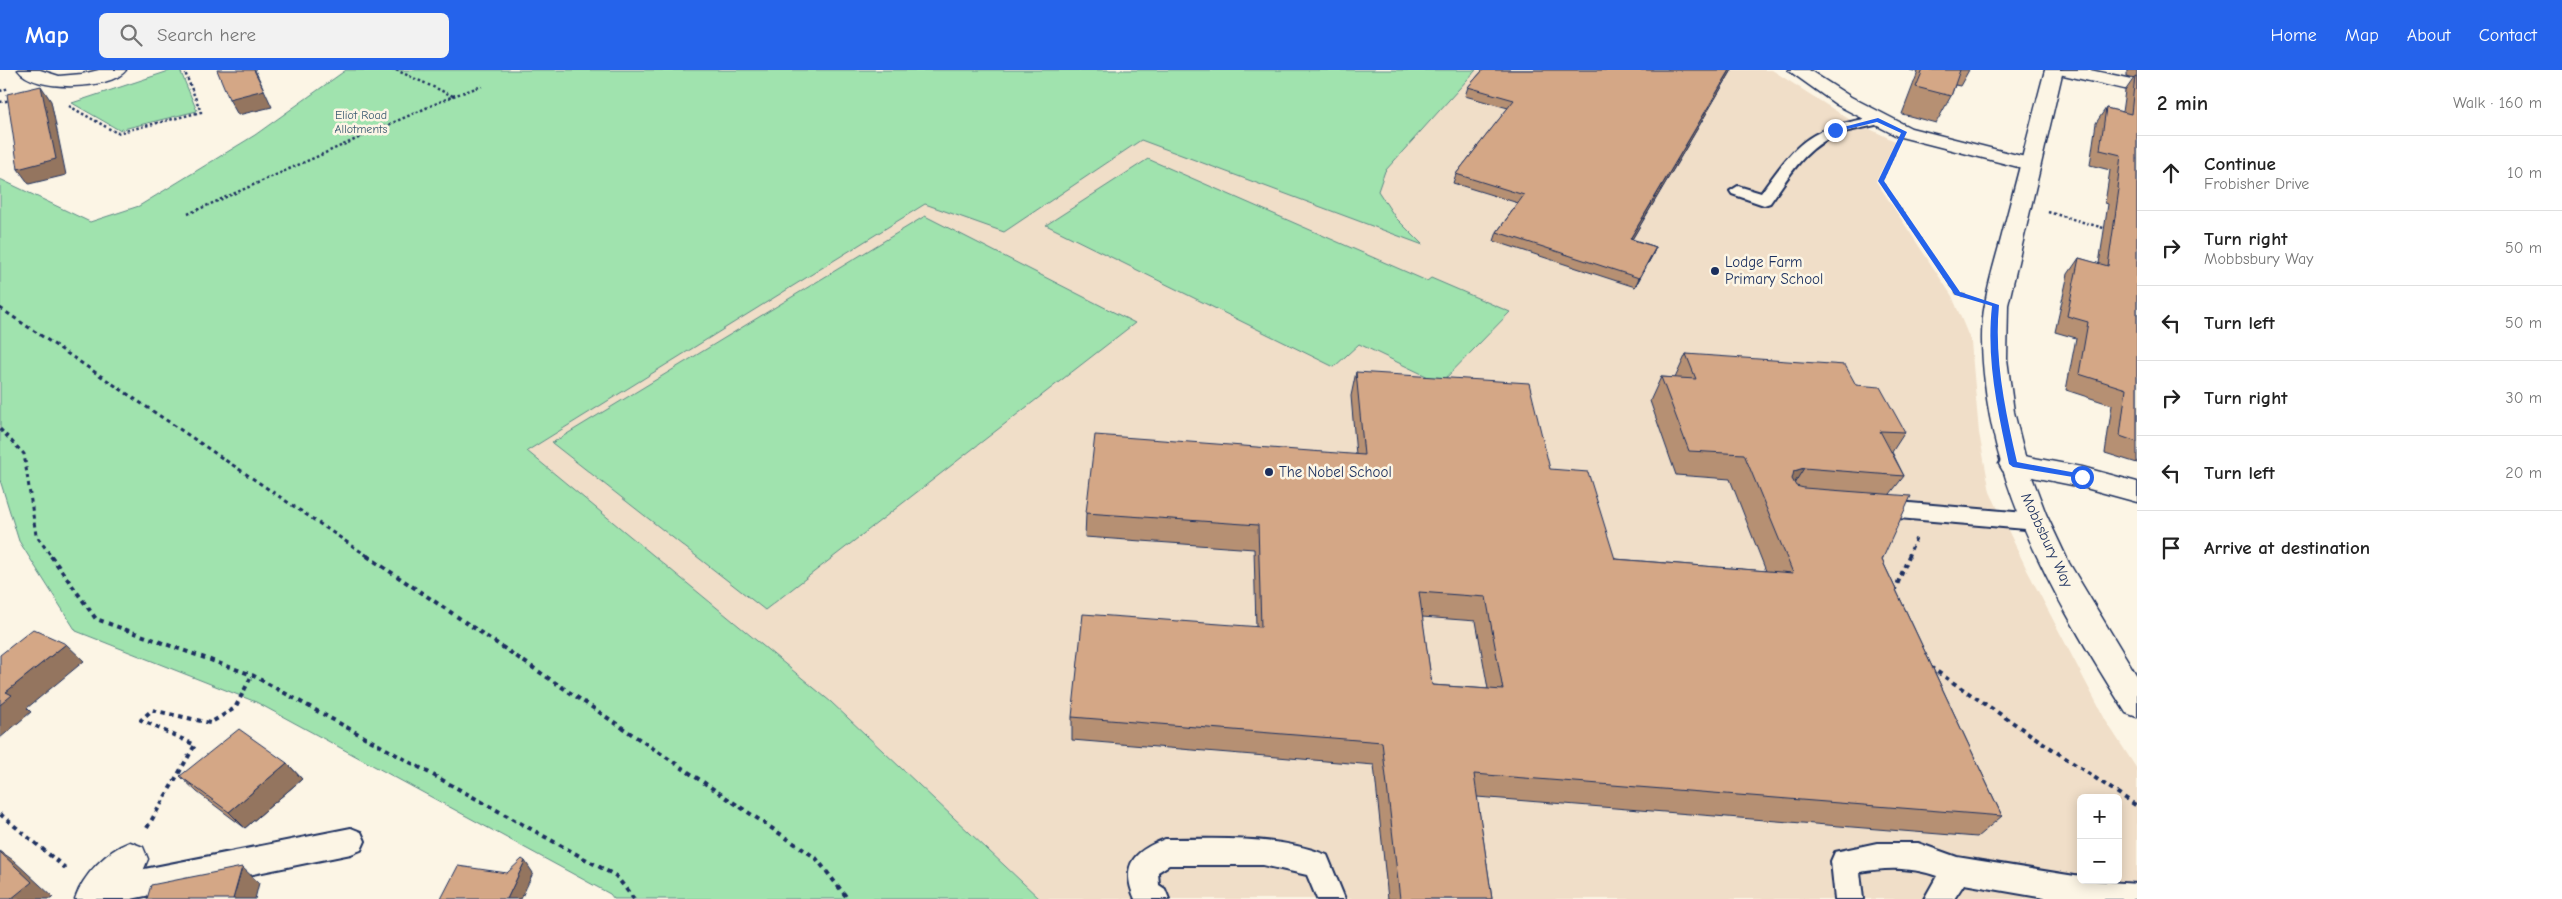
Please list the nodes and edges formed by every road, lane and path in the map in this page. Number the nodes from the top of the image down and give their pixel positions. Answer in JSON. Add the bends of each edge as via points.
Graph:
{"nodes":[{"id":1,"x":27,"y":70,"type":"edge"},
{"id":2,"x":117,"y":70,"type":"edge"},
{"id":3,"x":184,"y":70,"type":"edge"},
{"id":4,"x":396,"y":70,"type":"edge"},
{"id":5,"x":1797,"y":70,"type":"edge"},
{"id":6,"x":2054,"y":70,"type":"edge"},
{"id":7,"x":2065,"y":70,"type":"edge"},
{"id":8,"x":482,"y":86,"type":"dead end"},
{"id":9,"x":2137,"y":86,"type":"edge"},
{"id":10,"x":453,"y":96,"type":"junction"},
{"id":11,"x":61,"y":102,"type":"dead end"},
{"id":12,"x":1878,"y":120,"type":"junction"},
{"id":13,"x":1904,"y":132,"type":"junction"},
{"id":14,"x":2030,"y":164,"type":"junction"},
{"id":15,"x":1738,"y":191,"type":"dead end"},
{"id":16,"x":2018,"y":209,"type":"junction"},
{"id":17,"x":188,"y":214,"type":"dead end"},
{"id":18,"x":2109,"y":229,"type":"dead end"},
{"id":19,"x":1996,"y":305,"type":"junction"},
{"id":20,"x":0,"y":308,"type":"edge"},
{"id":21,"x":0,"y":429,"type":"edge"},
{"id":22,"x":2013,"y":464,"type":"junction"},
{"id":23,"x":2137,"y":492,"type":"edge"},
{"id":24,"x":1854,"y":506,"type":"edge"},
{"id":25,"x":1926,"y":512,"type":"junction"},
{"id":26,"x":2037,"y":522,"type":"junction"},
{"id":27,"x":1891,"y":600,"type":"edge"},
{"id":28,"x":1929,"y":666,"type":"edge"},
{"id":29,"x":252,"y":675,"type":"junction"},
{"id":30,"x":2137,"y":703,"type":"edge"},
{"id":31,"x":2137,"y":806,"type":"edge"},
{"id":32,"x":0,"y":814,"type":"edge"},
{"id":33,"x":352,"y":841,"type":"dead end"},
{"id":34,"x":130,"y":859,"type":"joint"},
{"id":35,"x":1958,"y":870,"type":"junction"},
{"id":36,"x":94,"y":896,"type":"edge"},
{"id":37,"x":2137,"y":898,"type":"edge"},
{"id":38,"x":634,"y":899,"type":"edge"},
{"id":39,"x":848,"y":899,"type":"edge"},
{"id":40,"x":1154,"y":899,"type":"edge"},
{"id":41,"x":1331,"y":899,"type":"edge"},
{"id":42,"x":1849,"y":899,"type":"edge"},
{"id":43,"x":1938,"y":899,"type":"edge"}],
"edges":[{"from":1,"to":2,"type":"street","via":[[38,78],[65,83]]},
{"from":3,"to":11,"type":"path","via":[[201,112],[117,133]]},
{"from":4,"to":10,"type":"path"},
{"from":5,"to":12,"type":"street"},
{"from":6,"to":14,"type":"street","name":"Mobbsbury Way"},
{"from":7,"to":9,"type":"street"},
{"from":8,"to":10,"type":"path"},
{"from":10,"to":17,"type":"path"},
{"from":12,"to":13,"type":"street"},
{"from":12,"to":15,"type":"lane","via":[[1835,130],[1812,142],[1764,200]]},
{"from":13,"to":14,"type":"street"},
{"from":13,"to":19,"type":"path","via":[[1881,181],[1958,294]]},
{"from":14,"to":16,"type":"street","name":"Mobbsbury Way"},
{"from":16,"to":18,"type":"path","via":[[2047,212]]},
{"from":16,"to":19,"type":"street","name":"Mobbsbury Way"},
{"from":19,"to":22,"type":"street","name":"Mobbsbury Way","via":[[1992,337],[1997,390]]},
{"from":20,"to":39,"type":"path","via":[[816,858]]},
{"from":21,"to":29,"type":"path","via":[[24,454],[36,535],[96,619]]},
{"from":22,"to":23,"type":"street","via":[[2082,477]]},
{"from":22,"to":26,"type":"street","name":"Mobbsbury Way"},
{"from":24,"to":25,"type":"lane"},
{"from":25,"to":26,"type":"lane"},
{"from":25,"to":27,"type":"path"},
{"from":26,"to":30,"type":"street","name":"Mobbsbury Way","via":[[2072,595]]},
{"from":28,"to":31,"type":"path"},
{"from":29,"to":34,"type":"path","via":[[235,708],[210,724],[152,710],[141,720],[195,746]]},
{"from":29,"to":38,"type":"path","via":[[616,876]]},
{"from":32,"to":36,"type":"path"},
{"from":33,"to":36,"type":"lane"},
{"from":34,"to":36,"type":"street"},
{"from":35,"to":37,"type":"lane"},
{"from":35,"to":42,"type":"lane","via":[[1918,856],[1876,856],[1845,861]]},
{"from":35,"to":43,"type":"lane"},
{"from":40,"to":41,"type":"lane","via":[[1146,892],[1143,866],[1166,852],[1263,852],[1317,864]]}]}
